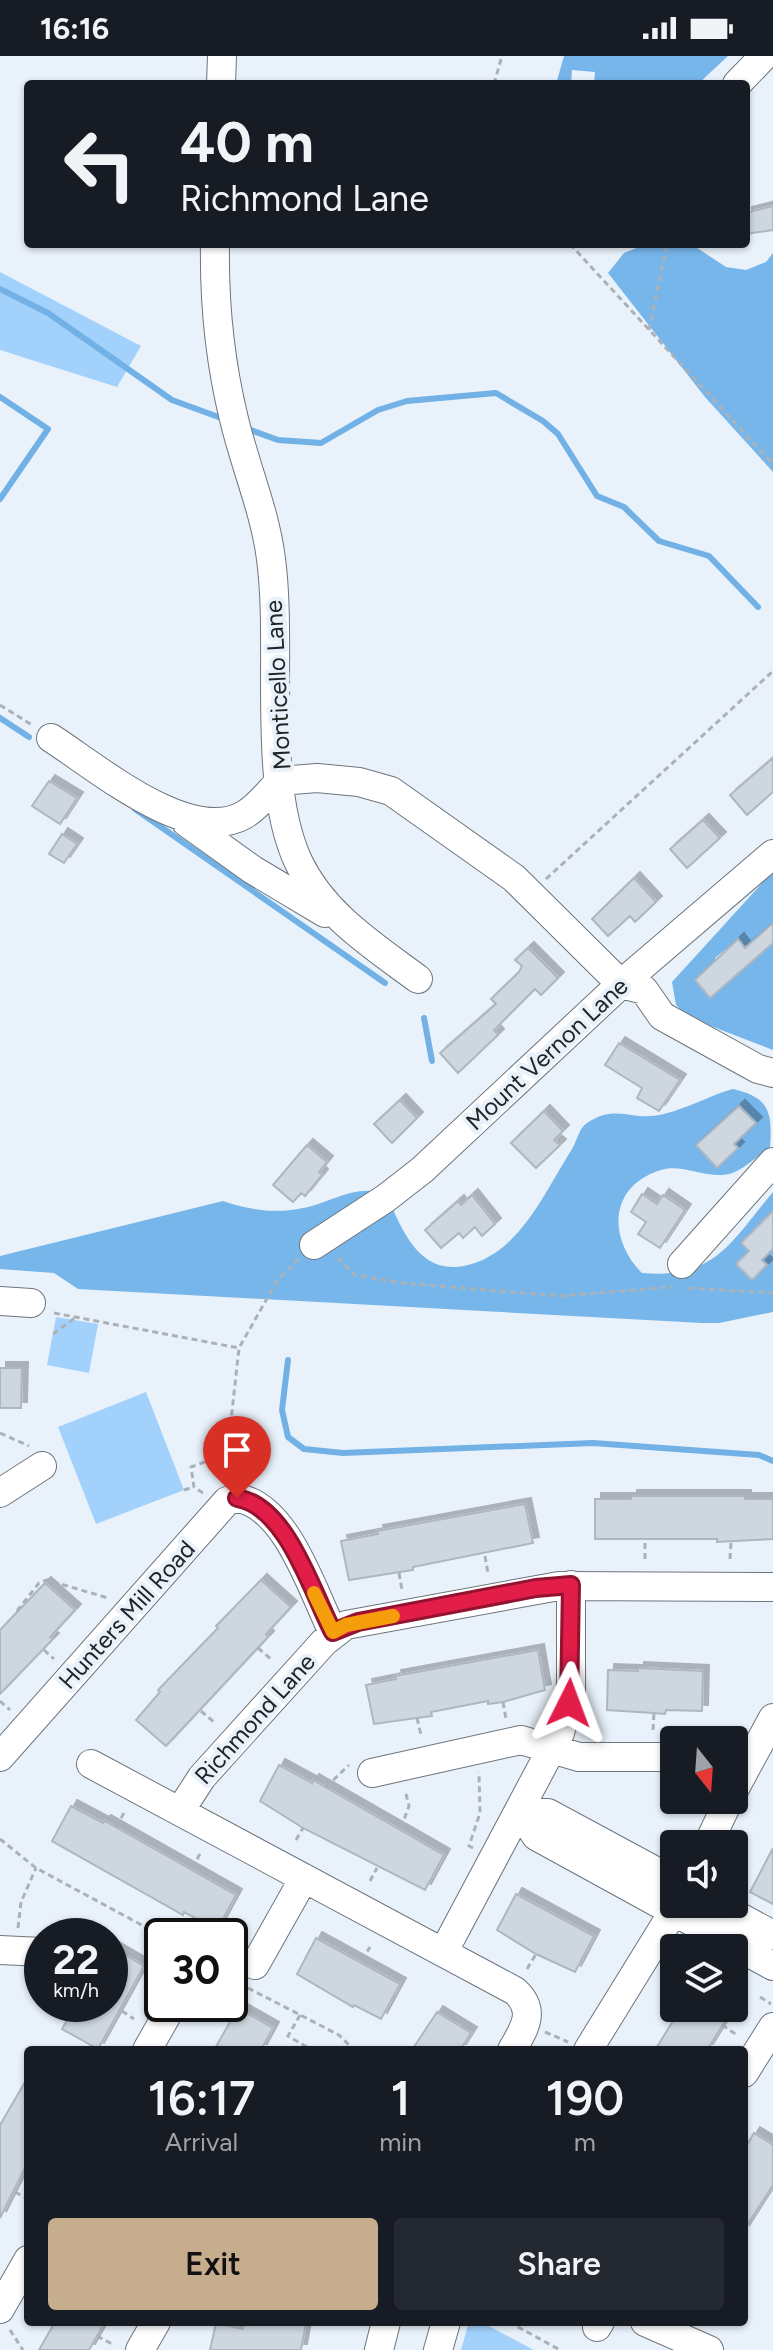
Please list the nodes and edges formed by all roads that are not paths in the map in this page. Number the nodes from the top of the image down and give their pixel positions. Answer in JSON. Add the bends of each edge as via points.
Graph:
{"nodes":[{"id":1,"x":222,"y":56,"type":"edge"},
{"id":2,"x":764,"y":56,"type":"edge"},
{"id":3,"x":221,"y":80,"type":"edge"},
{"id":4,"x":741,"y":80,"type":"edge"},
{"id":5,"x":215,"y":248,"type":"edge"},
{"id":6,"x":51,"y":738,"type":"road end"},
{"id":7,"x":280,"y":781,"type":"junction"},
{"id":8,"x":180,"y":818,"type":"junction"},
{"id":9,"x":773,"y":854,"type":"edge"},
{"id":10,"x":350,"y":928,"type":"junction"},
{"id":11,"x":418,"y":979,"type":"dead end"},
{"id":12,"x":621,"y":984,"type":"junction"},
{"id":13,"x":773,"y":1073,"type":"edge"},
{"id":14,"x":773,"y":1162,"type":"edge"},
{"id":15,"x":314,"y":1245,"type":"road end"},
{"id":16,"x":682,"y":1264,"type":"dead end"},
{"id":17,"x":0,"y":1301,"type":"edge"},
{"id":18,"x":31,"y":1303,"type":"road end"},
{"id":19,"x":34,"y":1454,"type":"road end"},
{"id":20,"x":0,"y":1493,"type":"edge"},
{"id":21,"x":571,"y":1585,"type":"junction"},
{"id":22,"x":773,"y":1587,"type":"edge"},
{"id":23,"x":333,"y":1632,"type":"junction"},
{"id":24,"x":773,"y":1718,"type":"edge"},
{"id":25,"x":552,"y":1752,"type":"junction"},
{"id":26,"x":0,"y":1757,"type":"edge"},
{"id":27,"x":660,"y":1757,"type":"edge"},
{"id":28,"x":91,"y":1764,"type":"dead end"},
{"id":29,"x":748,"y":1764,"type":"edge"},
{"id":30,"x":362,"y":1769,"type":"road end"},
{"id":31,"x":180,"y":1811,"type":"junction"},
{"id":32,"x":520,"y":1812,"type":"junction"},
{"id":33,"x":660,"y":1873,"type":"edge"},
{"id":34,"x":304,"y":1878,"type":"junction"},
{"id":35,"x":660,"y":1900,"type":"edge"},
{"id":36,"x":668,"y":1918,"type":"edge"},
{"id":37,"x":692,"y":1918,"type":"edge"},
{"id":38,"x":742,"y":1918,"type":"edge"},
{"id":39,"x":773,"y":1935,"type":"edge"},
{"id":40,"x":0,"y":1950,"type":"edge"},
{"id":41,"x":24,"y":1951,"type":"edge"},
{"id":42,"x":444,"y":1951,"type":"junction"},
{"id":43,"x":248,"y":1962,"type":"edge"},
{"id":44,"x":773,"y":1966,"type":"edge"},
{"id":45,"x":163,"y":2022,"type":"edge"},
{"id":46,"x":773,"y":2027,"type":"edge"},
{"id":47,"x":149,"y":2046,"type":"edge"},
{"id":48,"x":514,"y":2046,"type":"edge"},
{"id":49,"x":578,"y":2046,"type":"edge"},
{"id":50,"x":748,"y":2067,"type":"edge"},
{"id":51,"x":24,"y":2269,"type":"edge"},
{"id":52,"x":3,"y":2316,"type":"edge"},
{"id":53,"x":151,"y":2326,"type":"edge"},
{"id":54,"x":385,"y":2326,"type":"edge"},
{"id":55,"x":445,"y":2326,"type":"edge"},
{"id":56,"x":654,"y":2326,"type":"edge"},
{"id":57,"x":127,"y":2347,"type":"edge"},
{"id":58,"x":379,"y":2350,"type":"edge"},
{"id":59,"x":438,"y":2350,"type":"edge"},
{"id":60,"x":709,"y":2350,"type":"edge"}],
"edges":[{"from":1,"to":3,"type":"street"},
{"from":2,"to":4,"type":"street"},
{"from":5,"to":7,"type":"street","name":"Monticello Lane","via":[[223,365],[272,562]]},
{"from":6,"to":8,"type":"street"},
{"from":7,"to":8,"type":"street","via":[[243,816],[206,824]]},
{"from":7,"to":10,"type":"street","via":[[297,859],[321,897]]},
{"from":7,"to":12,"type":"street","name":"Monticello Lane","via":[[345,780],[391,791],[514,878]]},
{"from":8,"to":10,"type":"street","via":[[253,870]]},
{"from":9,"to":12,"type":"street","name":"Mount Vernon Lane"},
{"from":10,"to":11,"type":"street"},
{"from":12,"to":13,"type":"street","name":"Monticello Lane","via":[[644,990],[662,1016],[678,1026]]},
{"from":12,"to":15,"type":"street","name":"Mount Vernon Lane","via":[[422,1170]]},
{"from":14,"to":16,"type":"street"},
{"from":17,"to":18,"type":"street"},
{"from":19,"to":20,"type":"street"},
{"from":21,"to":22,"type":"street","name":"Richmond Lane"},
{"from":21,"to":23,"type":"street","name":"Richmond Lane","via":[[358,1622]]},
{"from":21,"to":25,"type":"street","via":[[571,1690]]},
{"from":23,"to":26,"type":"street","name":"Hunters Mill Road","via":[[275,1520],[246,1499],[212,1500]]},
{"from":23,"to":31,"type":"street","name":"Richmond Lane","via":[[202,1777]]},
{"from":24,"to":29,"type":"street"},
{"from":25,"to":27,"type":"street"},
{"from":25,"to":30,"type":"street","via":[[521,1740]]},
{"from":25,"to":32,"type":"street"},
{"from":28,"to":31,"type":"street","name":"Richmond Lane"},
{"from":31,"to":34,"type":"street","name":"Richmond Lane"},
{"from":32,"to":33,"type":"street","via":[[548,1813]]},
{"from":32,"to":35,"type":"street","via":[[536,1836]]},
{"from":32,"to":42,"type":"street"},
{"from":34,"to":42,"type":"street","name":"Richmond Lane"},
{"from":34,"to":43,"type":"street"},
{"from":36,"to":49,"type":"street"},
{"from":37,"to":44,"type":"street"},
{"from":38,"to":39,"type":"street"},
{"from":40,"to":41,"type":"street"},
{"from":42,"to":48,"type":"street","name":"Richmond Lane","via":[[523,1999],[527,2024]]},
{"from":45,"to":47,"type":"street"},
{"from":46,"to":50,"type":"street"},
{"from":51,"to":52,"type":"street"},
{"from":53,"to":57,"type":"street"},
{"from":54,"to":58,"type":"street"},
{"from":55,"to":59,"type":"street"},
{"from":56,"to":60,"type":"street"}]}
